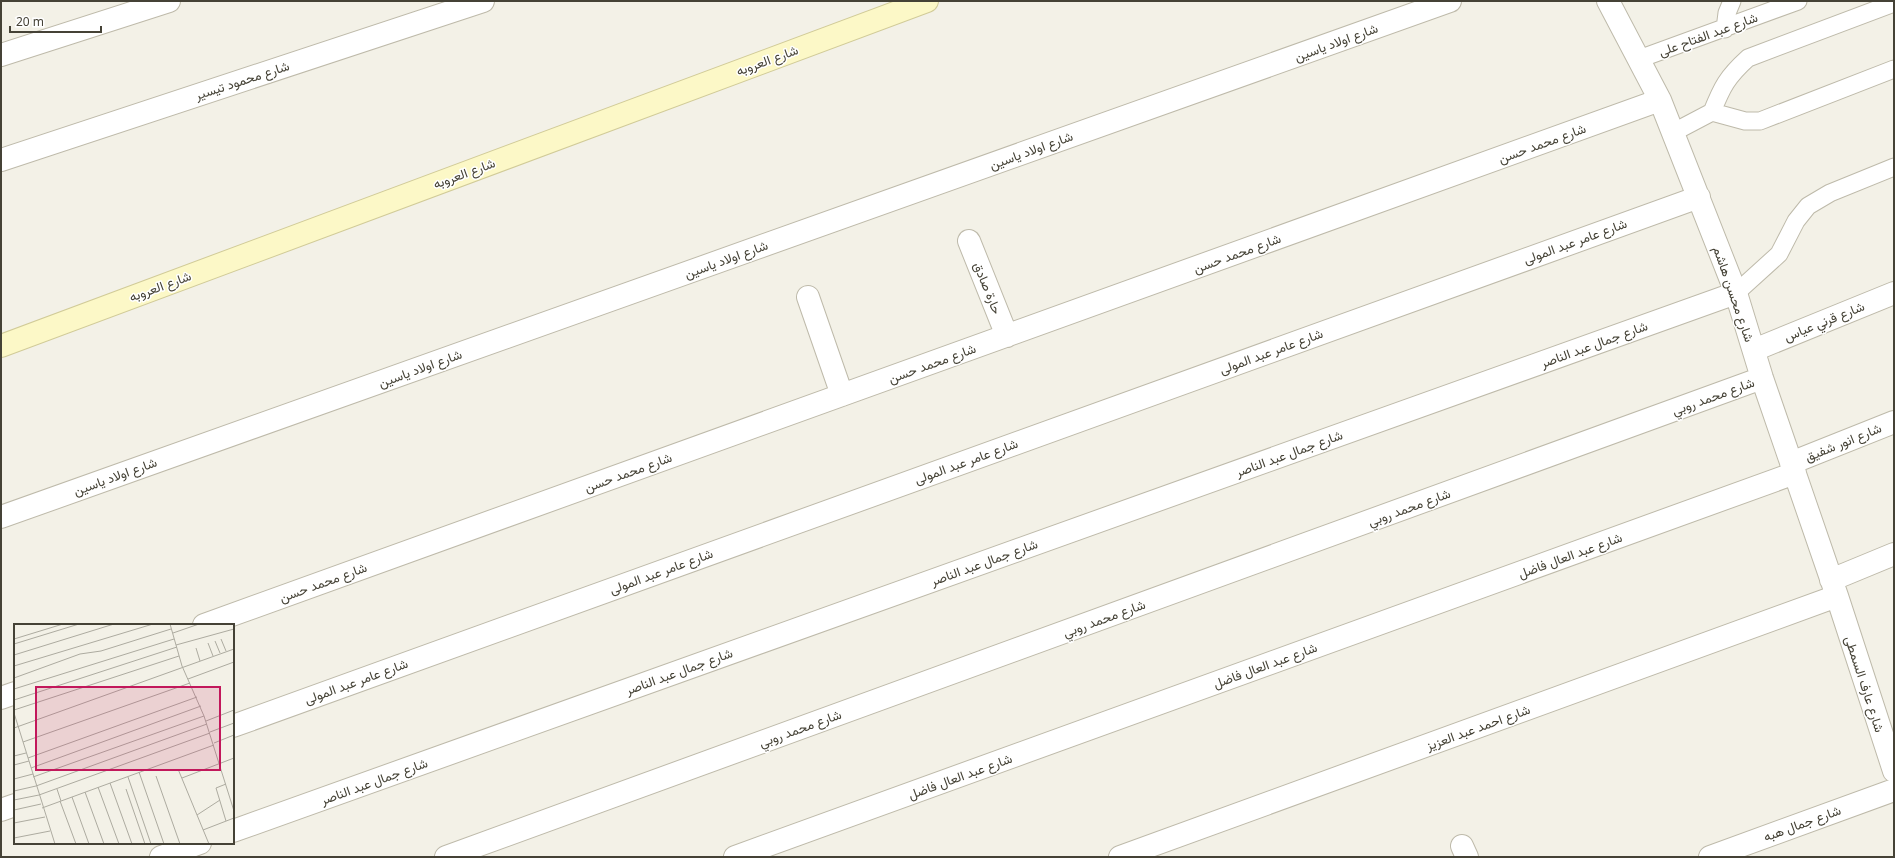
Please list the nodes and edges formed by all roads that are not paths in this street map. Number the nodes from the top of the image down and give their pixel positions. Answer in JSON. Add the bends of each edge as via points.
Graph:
{"nodes":[{"id":1,"x":169,"y":1,"type":"edge"},
{"id":2,"x":483,"y":1,"type":"edge"},
{"id":3,"x":927,"y":1,"type":"edge"},
{"id":4,"x":1450,"y":1,"type":"edge"},
{"id":5,"x":1608,"y":1,"type":"edge"},
{"id":6,"x":1732,"y":1,"type":"edge"},
{"id":7,"x":1798,"y":1,"type":"edge"},
{"id":8,"x":1894,"y":3,"type":"edge"},
{"id":9,"x":1725,"y":28,"type":"junction"},
{"id":10,"x":1,"y":55,"type":"edge"},
{"id":11,"x":1639,"y":59,"type":"junction"},
{"id":12,"x":1894,"y":69,"type":"edge"},
{"id":13,"x":1660,"y":100,"type":"junction"},
{"id":14,"x":1712,"y":112,"type":"junction"},
{"id":15,"x":1674,"y":132,"type":"junction"},
{"id":16,"x":1,"y":160,"type":"edge"},
{"id":17,"x":1894,"y":167,"type":"edge"},
{"id":18,"x":1699,"y":197,"type":"junction"},
{"id":19,"x":969,"y":241,"type":"dead end"},
{"id":20,"x":1736,"y":293,"type":"junction"},
{"id":21,"x":1894,"y":293,"type":"edge"},
{"id":22,"x":808,"y":297,"type":"dead end"},
{"id":23,"x":1007,"y":336,"type":"junction"},
{"id":24,"x":1,"y":346,"type":"edge"},
{"id":25,"x":1754,"y":350,"type":"junction"},
{"id":26,"x":1762,"y":378,"type":"junction"},
{"id":27,"x":842,"y":395,"type":"junction"},
{"id":28,"x":1894,"y":422,"type":"edge"},
{"id":29,"x":1793,"y":468,"type":"junction"},
{"id":30,"x":1,"y":517,"type":"edge"},
{"id":31,"x":1894,"y":554,"type":"edge"},
{"id":32,"x":1834,"y":588,"type":"junction"},
{"id":33,"x":207,"y":624,"type":"edge"},
{"id":34,"x":14,"y":693,"type":"edge"},
{"id":35,"x":1,"y":698,"type":"edge"},
{"id":36,"x":234,"y":726,"type":"edge"},
{"id":37,"x":1894,"y":772,"type":"edge"},
{"id":38,"x":1894,"y":790,"type":"edge"},
{"id":39,"x":14,"y":805,"type":"edge"},
{"id":40,"x":1,"y":810,"type":"edge"},
{"id":41,"x":234,"y":831,"type":"edge"},
{"id":42,"x":197,"y":844,"type":"edge"},
{"id":43,"x":161,"y":857,"type":"edge"},
{"id":44,"x":446,"y":857,"type":"edge"},
{"id":45,"x":735,"y":857,"type":"edge"},
{"id":46,"x":1120,"y":857,"type":"edge"},
{"id":47,"x":1710,"y":857,"type":"edge"}],
"edges":[{"from":1,"to":10,"type":"street"},
{"from":2,"to":16,"type":"street","name":"شارع محمود تيسير"},
{"from":3,"to":24,"type":"street","name":"شارع العروبه"},
{"from":4,"to":30,"type":"street","name":"شارع اولاد ياسين"},
{"from":5,"to":11,"type":"street","name":"شارع محسن هاشم"},
{"from":6,"to":9,"type":"lane"},
{"from":7,"to":9,"type":"lane","name":"شارع عبد الفتاح على"},
{"from":8,"to":14,"type":"lane","via":[[1748,58],[1733,71],[1723,85]]},
{"from":9,"to":11,"type":"lane","name":"شارع عبد الفتاح على"},
{"from":11,"to":13,"type":"street","name":"شارع محسن هاشم"},
{"from":12,"to":14,"type":"lane","via":[[1760,120],[1745,120]]},
{"from":13,"to":15,"type":"street","name":"شارع محسن هاشم"},
{"from":13,"to":23,"type":"street","name":"شارع محمد حسن"},
{"from":14,"to":15,"type":"lane"},
{"from":15,"to":18,"type":"street","name":"شارع محسن هاشم"},
{"from":17,"to":20,"type":"lane","via":[[1830,193],[1808,206],[1796,221],[1779,254]]},
{"from":18,"to":20,"type":"street","name":"شارع محسن هاشم"},
{"from":18,"to":36,"type":"street","name":"شارع عامر عبد المولى"},
{"from":19,"to":23,"type":"street","name":"حارة صادق"},
{"from":20,"to":25,"type":"street","name":"شارع محسن هاشم"},
{"from":20,"to":41,"type":"street","name":"شارع جمال عبد الناصر"},
{"from":21,"to":25,"type":"street","name":"شارع قرني عياس"},
{"from":22,"to":27,"type":"street"},
{"from":23,"to":27,"type":"street","name":"شارع محمد حسن"},
{"from":25,"to":26,"type":"street","name":"شارع محسن هاشم"},
{"from":26,"to":29,"type":"street","name":"شارع محسن هاشم"},
{"from":26,"to":44,"type":"street","name":"شارع محمد روبي"},
{"from":27,"to":33,"type":"street","name":"شارع محمد حسن"},
{"from":28,"to":29,"type":"street","name":"شارع انور شفيق"},
{"from":29,"to":32,"type":"street","name":"شارع محسن هاشم"},
{"from":29,"to":45,"type":"street","name":"شارع عبد العال فاضل"},
{"from":31,"to":32,"type":"street","name":"شارع احمد عبد العزيز"},
{"from":32,"to":37,"type":"street","name":"شارع عارف السمطى"},
{"from":32,"to":46,"type":"street","name":"شارع احمد عبد العزيز"},
{"from":34,"to":35,"type":"street"},
{"from":38,"to":47,"type":"street","name":"شارع جمال هبه"},
{"from":39,"to":40,"type":"street"},
{"from":42,"to":43,"type":"street"}]}
